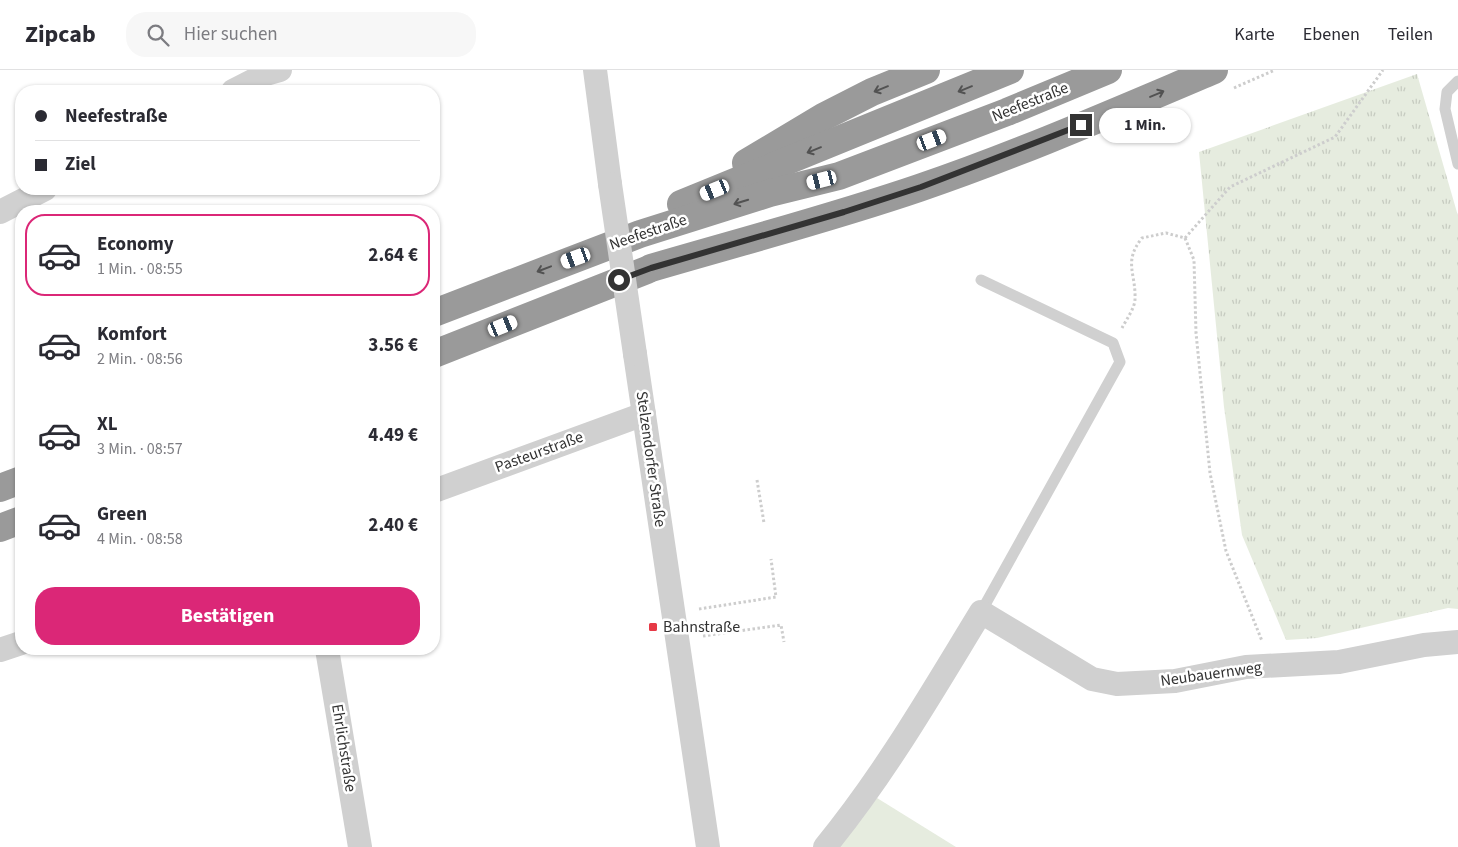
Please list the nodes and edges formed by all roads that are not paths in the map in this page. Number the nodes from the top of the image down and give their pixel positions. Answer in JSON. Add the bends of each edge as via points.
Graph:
{"nodes":[{"id":1,"x":594,"y":70,"type":"edge"},
{"id":2,"x":926,"y":70,"type":"edge"},
{"id":3,"x":1010,"y":70,"type":"edge"},
{"id":4,"x":1108,"y":70,"type":"edge"},
{"id":5,"x":1214,"y":70,"type":"edge"},
{"id":6,"x":271,"y":71,"type":"edge"},
{"id":7,"x":1458,"y":81,"type":"edge"},
{"id":8,"x":244,"y":85,"type":"edge"},
{"id":9,"x":1458,"y":164,"type":"edge"},
{"id":10,"x":839,"y":176,"type":"junction"},
{"id":11,"x":33,"y":195,"type":"edge"},
{"id":12,"x":663,"y":211,"type":"junction"},
{"id":13,"x":0,"y":212,"type":"edge"},
{"id":14,"x":640,"y":234,"type":"junction"},
{"id":15,"x":651,"y":268,"type":"junction"},
{"id":16,"x":981,"y":280,"type":"dead end"},
{"id":17,"x":440,"y":311,"type":"edge"},
{"id":18,"x":440,"y":352,"type":"edge"},
{"id":19,"x":644,"y":414,"type":"junction"},
{"id":20,"x":15,"y":482,"type":"edge"},
{"id":21,"x":0,"y":488,"type":"edge"},
{"id":22,"x":440,"y":489,"type":"edge"},
{"id":23,"x":15,"y":522,"type":"edge"},
{"id":24,"x":0,"y":528,"type":"edge"},
{"id":25,"x":981,"y":612,"type":"junction"},
{"id":26,"x":1458,"y":642,"type":"edge"},
{"id":27,"x":15,"y":644,"type":"edge"},
{"id":28,"x":0,"y":650,"type":"edge"},
{"id":29,"x":328,"y":655,"type":"edge"},
{"id":30,"x":360,"y":847,"type":"edge"},
{"id":31,"x":708,"y":847,"type":"edge"},
{"id":32,"x":825,"y":847,"type":"edge"}],
"edges":[{"from":1,"to":19,"type":"street","name":"Stelzendorfer Straße","bridge":true},
{"from":2,"to":12,"type":"highway","one_way":true,"via":[[823,117]]},
{"from":3,"to":12,"type":"highway","one_way":true},
{"from":4,"to":10,"type":"highway","name":"Neefestraße"},
{"from":15,"to":5,"type":"highway","one_way":true,"via":[[921,187]]},
{"from":6,"to":8,"type":"street"},
{"from":7,"to":9,"type":"lane","via":[[1447,92],[1445,109]]},
{"from":10,"to":14,"type":"highway","name":"Neefestraße","one_way":true,"via":[[770,193]]},
{"from":10,"to":15,"type":"highway","name":"Neefestraße"},
{"from":11,"to":13,"type":"street"},
{"from":12,"to":14,"type":"highway"},
{"from":14,"to":17,"type":"highway","name":"Neefestraße","one_way":true},
{"from":15,"to":18,"type":"highway","name":"Neefestraße"},
{"from":16,"to":25,"type":"lane","via":[[1114,344],[1120,362]]},
{"from":19,"to":22,"type":"street","name":"Pasteurstraße"},
{"from":19,"to":31,"type":"street","name":"Stelzendorfer Straße"},
{"from":20,"to":21,"type":"highway"},
{"from":23,"to":24,"type":"highway"},
{"from":25,"to":26,"type":"street","name":"Neubauernweg","via":[[1092,678],[1117,684],[1175,681],[1246,667],[1338,662],[1424,645]]},
{"from":25,"to":32,"type":"street","via":[[894,752]]},
{"from":27,"to":28,"type":"street"},
{"from":29,"to":30,"type":"street","name":"Ehrlichstraße"}]}
